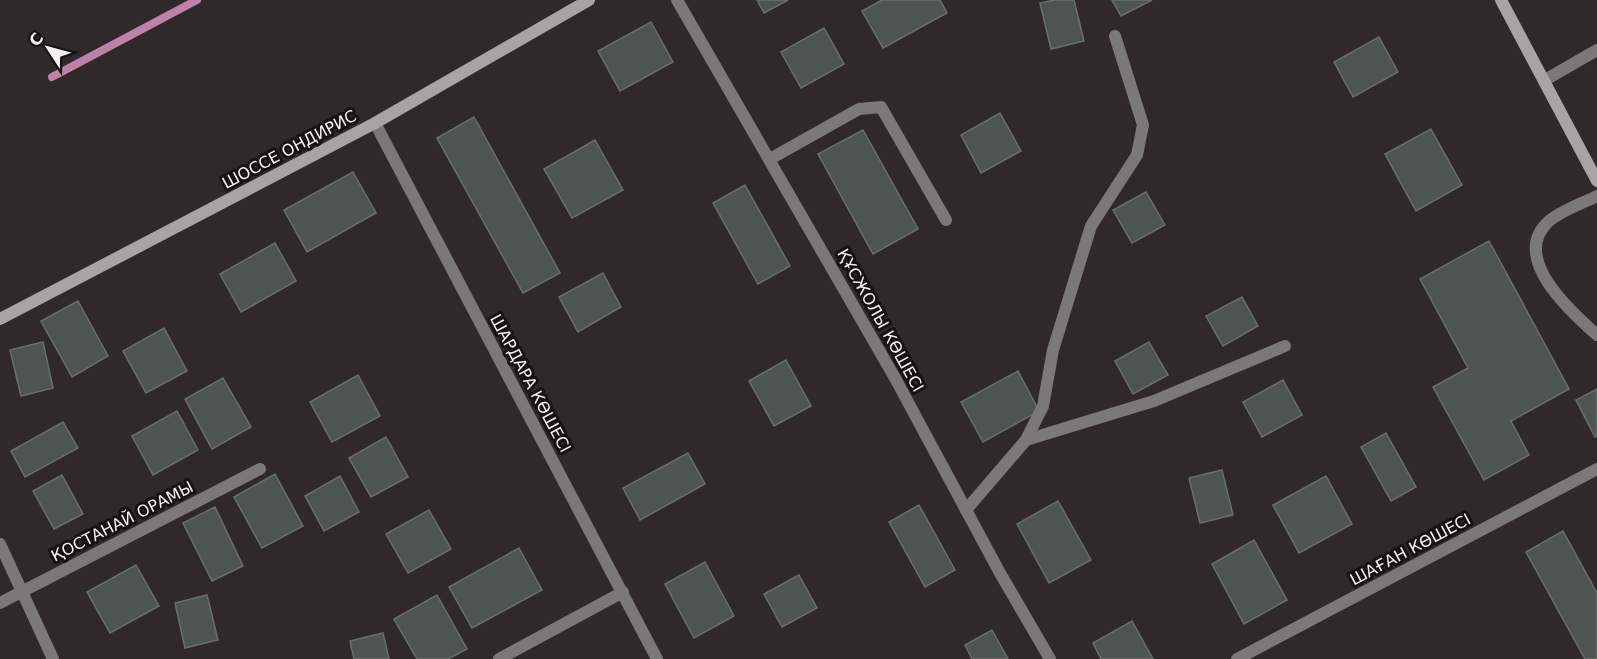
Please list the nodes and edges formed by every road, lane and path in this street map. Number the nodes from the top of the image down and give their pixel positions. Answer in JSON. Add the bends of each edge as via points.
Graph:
{"nodes":[{"id":1,"x":589,"y":0,"type":"edge"},
{"id":2,"x":677,"y":0,"type":"edge"},
{"id":3,"x":1501,"y":0,"type":"edge"},
{"id":4,"x":1115,"y":36,"type":"dead end"},
{"id":5,"x":1597,"y":50,"type":"edge"},
{"id":6,"x":1545,"y":80,"type":"junction"},
{"id":7,"x":375,"y":123,"type":"junction"},
{"id":8,"x":770,"y":159,"type":"junction"},
{"id":9,"x":1597,"y":181,"type":"edge"},
{"id":10,"x":1597,"y":196,"type":"edge"},
{"id":11,"x":945,"y":220,"type":"dead end"},
{"id":12,"x":0,"y":319,"type":"edge"},
{"id":13,"x":1597,"y":335,"type":"edge"},
{"id":14,"x":1286,"y":346,"type":"dead end"},
{"id":15,"x":1026,"y":440,"type":"junction"},
{"id":16,"x":260,"y":469,"type":"dead end"},
{"id":17,"x":1597,"y":469,"type":"edge"},
{"id":18,"x":966,"y":510,"type":"junction"},
{"id":19,"x":0,"y":544,"type":"edge"},
{"id":20,"x":21,"y":592,"type":"junction"},
{"id":21,"x":623,"y":592,"type":"junction"},
{"id":22,"x":0,"y":603,"type":"edge"},
{"id":23,"x":53,"y":659,"type":"edge"},
{"id":24,"x":499,"y":659,"type":"edge"},
{"id":25,"x":657,"y":659,"type":"edge"},
{"id":26,"x":1050,"y":659,"type":"edge"},
{"id":27,"x":1238,"y":659,"type":"edge"}],
"edges":[{"from":1,"to":7,"type":"main road","name":"ШОССЕ ОНДИРИС"},
{"from":2,"to":8,"type":"street","name":"ҚҰСЖОЛЫ КӨШЕСІ"},
{"from":3,"to":6,"type":"main road"},
{"from":4,"to":15,"type":"street","via":[[1143,125],[1137,155],[1092,226],[1053,350],[1043,406]]},
{"from":5,"to":6,"type":"street"},
{"from":6,"to":9,"type":"main road"},
{"from":7,"to":12,"type":"main road","name":"ШОССЕ ОНДИРИС"},
{"from":7,"to":21,"type":"street","name":"ШАРДАРА КӨШЕСІ"},
{"from":8,"to":11,"type":"street","via":[[859,109],[881,107]]},
{"from":8,"to":18,"type":"street","name":"ҚҰСЖОЛЫ КӨШЕСІ"},
{"from":10,"to":13,"type":"street","via":[[1548,222],[1538,241],[1537,262],[1550,287]]},
{"from":14,"to":15,"type":"street","via":[[1154,400]]},
{"from":15,"to":18,"type":"street"},
{"from":16,"to":20,"type":"street","name":"ҚОСТАНАЙ ОРАМЫ"},
{"from":17,"to":27,"type":"street","name":"ШАҒАН КӨШЕСІ"},
{"from":18,"to":26,"type":"street","name":"ҚҰСЖОЛЫ КӨШЕСІ"},
{"from":19,"to":20,"type":"street"},
{"from":20,"to":22,"type":"street","name":"ҚОСТАНАЙ ОРАМЫ"},
{"from":20,"to":23,"type":"street"},
{"from":21,"to":24,"type":"street"},
{"from":21,"to":25,"type":"street","name":"ШАРДАРА КӨШЕСІ"}]}
